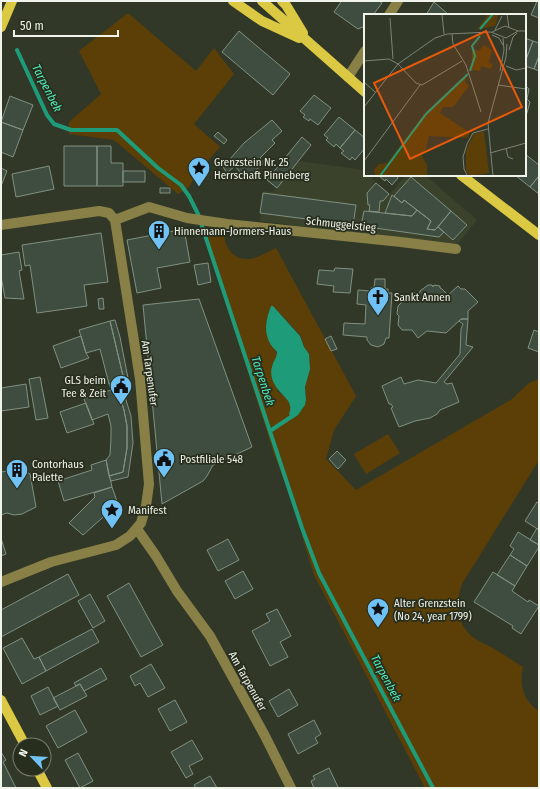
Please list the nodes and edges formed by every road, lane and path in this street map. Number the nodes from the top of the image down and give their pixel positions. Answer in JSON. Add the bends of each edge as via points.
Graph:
{"nodes":[{"id":1,"x":12,"y":1,"type":"edge"},
{"id":2,"x":233,"y":1,"type":"edge"},
{"id":3,"x":262,"y":1,"type":"edge"},
{"id":4,"x":282,"y":1,"type":"edge"},
{"id":5,"x":398,"y":1,"type":"edge"},
{"id":6,"x":390,"y":14,"type":"edge"},
{"id":7,"x":1,"y":27,"type":"edge"},
{"id":8,"x":308,"y":42,"type":"junction"},
{"id":9,"x":364,"y":53,"type":"edge"},
{"id":10,"x":348,"y":77,"type":"junction"},
{"id":11,"x":364,"y":91,"type":"edge"},
{"id":12,"x":462,"y":176,"type":"edge"},
{"id":13,"x":115,"y":220,"type":"junction"},
{"id":14,"x":1,"y":225,"type":"edge"},
{"id":15,"x":539,"y":235,"type":"edge"},
{"id":16,"x":456,"y":249,"type":"dead end"},
{"id":17,"x":137,"y":529,"type":"junction"},
{"id":18,"x":1,"y":582,"type":"edge"},
{"id":19,"x":1,"y":700,"type":"edge"},
{"id":20,"x":21,"y":737,"type":"edge"},
{"id":21,"x":41,"y":777,"type":"edge"},
{"id":22,"x":47,"y":788,"type":"edge"},
{"id":23,"x":291,"y":788,"type":"edge"}],
"edges":[{"from":1,"to":7,"type":"main road"},
{"from":2,"to":8,"type":"main road","via":[[262,21]]},
{"from":3,"to":8,"type":"main road"},
{"from":4,"to":8,"type":"main road"},
{"from":5,"to":6,"type":"street"},
{"from":8,"to":10,"type":"main road"},
{"from":9,"to":10,"type":"street"},
{"from":10,"to":11,"type":"main road"},
{"from":12,"to":15,"type":"main road"},
{"from":13,"to":14,"type":"street","via":[[108,213],[99,211]]},
{"from":13,"to":16,"type":"street","name":"Schmuggelstieg","via":[[149,207],[187,218],[223,224]]},
{"from":13,"to":17,"type":"street","name":"Am Tarpenufer","via":[[140,378],[149,484],[144,516]]},
{"from":17,"to":18,"type":"street","name":"Am Tarpenufer","via":[[116,545],[52,562]]},
{"from":17,"to":23,"type":"street","name":"Am Tarpenufer","via":[[176,591],[210,636]]},
{"from":19,"to":20,"type":"main road"},
{"from":21,"to":22,"type":"main road"}]}
